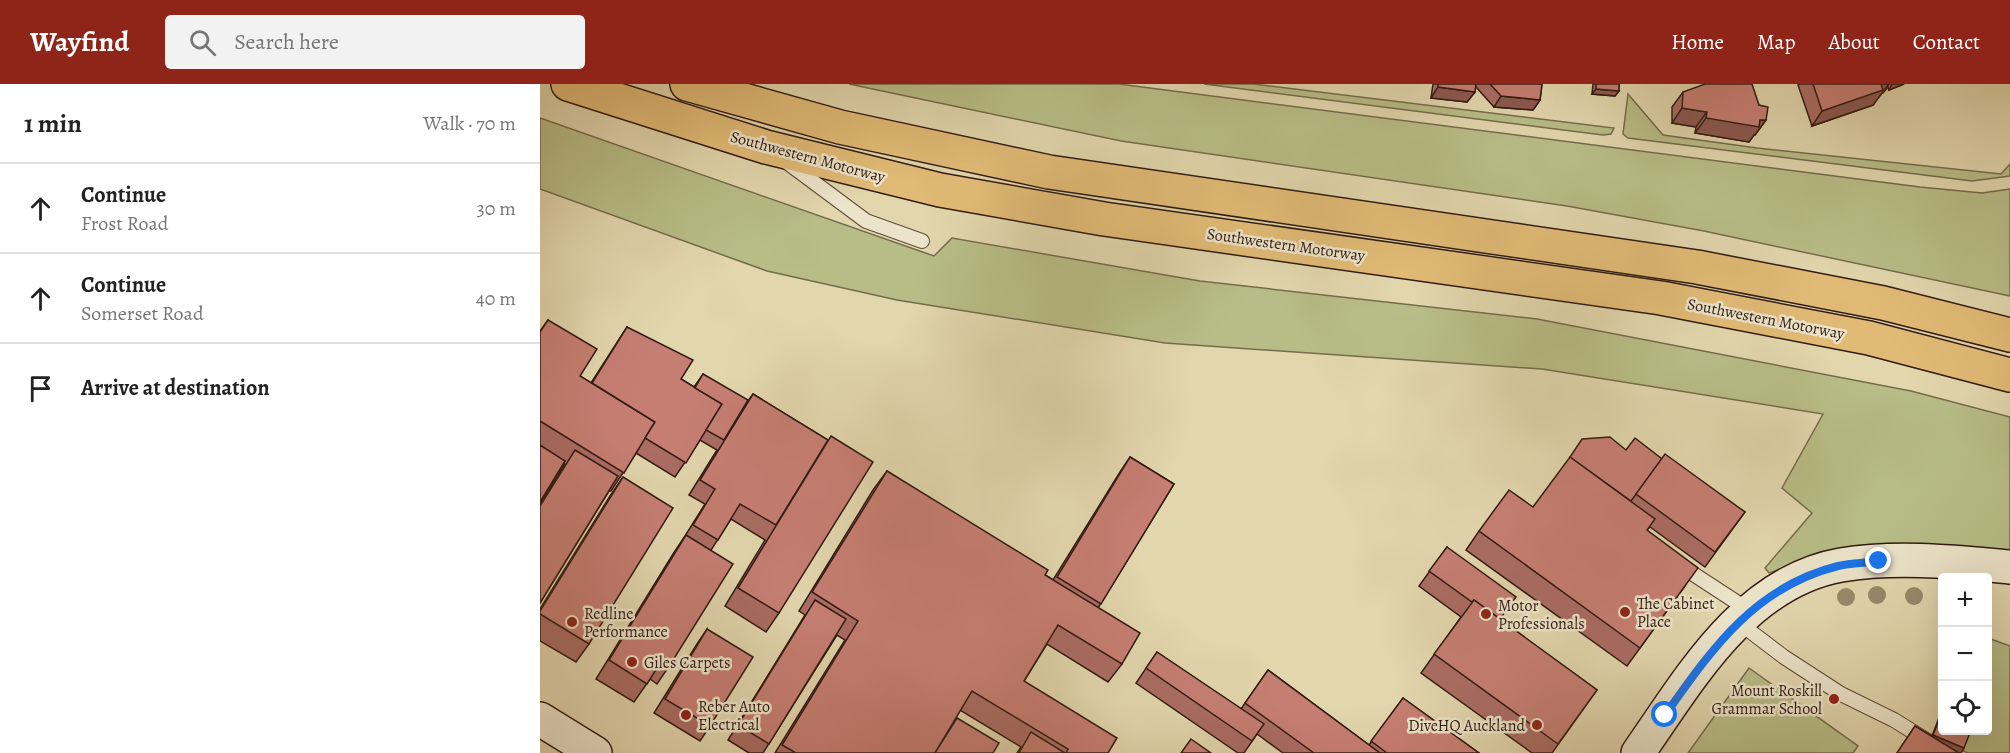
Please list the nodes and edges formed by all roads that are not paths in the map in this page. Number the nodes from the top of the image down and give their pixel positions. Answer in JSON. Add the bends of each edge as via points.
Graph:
{"nodes":[{"id":1,"x":568,"y":84,"type":"edge"},
{"id":2,"x":687,"y":84,"type":"edge"},
{"id":3,"x":766,"y":147,"type":"junction"},
{"id":4,"x":922,"y":241,"type":"dead end"},
{"id":5,"x":2010,"y":335,"type":"edge"},
{"id":6,"x":2010,"y":375,"type":"edge"},
{"id":7,"x":1666,"y":556,"type":"edge"},
{"id":8,"x":2010,"y":567,"type":"edge"},
{"id":9,"x":1744,"y":617,"type":"junction"},
{"id":10,"x":540,"y":719,"type":"edge"},
{"id":11,"x":596,"y":753,"type":"edge"},
{"id":12,"x":1638,"y":753,"type":"edge"},
{"id":13,"x":1947,"y":753,"type":"edge"}],
"edges":[{"from":1,"to":3,"type":"highway","name":"Southwestern Motorway"},
{"from":2,"to":5,"type":"highway","via":[[840,128],[1048,172],[1697,267],[1883,303]]},
{"from":3,"to":4,"type":"lane","via":[[866,221]]},
{"from":3,"to":6,"type":"highway","name":"Southwestern Motorway","via":[[940,190],[1104,219],[1531,279],[1760,316],[1869,338]]},
{"from":7,"to":9,"type":"lane"},
{"from":8,"to":9,"type":"main road","via":[[1922,560],[1839,566],[1805,577],[1775,593]]},
{"from":9,"to":12,"type":"main road","via":[[1708,654]]},
{"from":9,"to":13,"type":"lane","via":[[1785,657],[1841,694],[1894,720]]},
{"from":10,"to":11,"type":"main road"}]}
